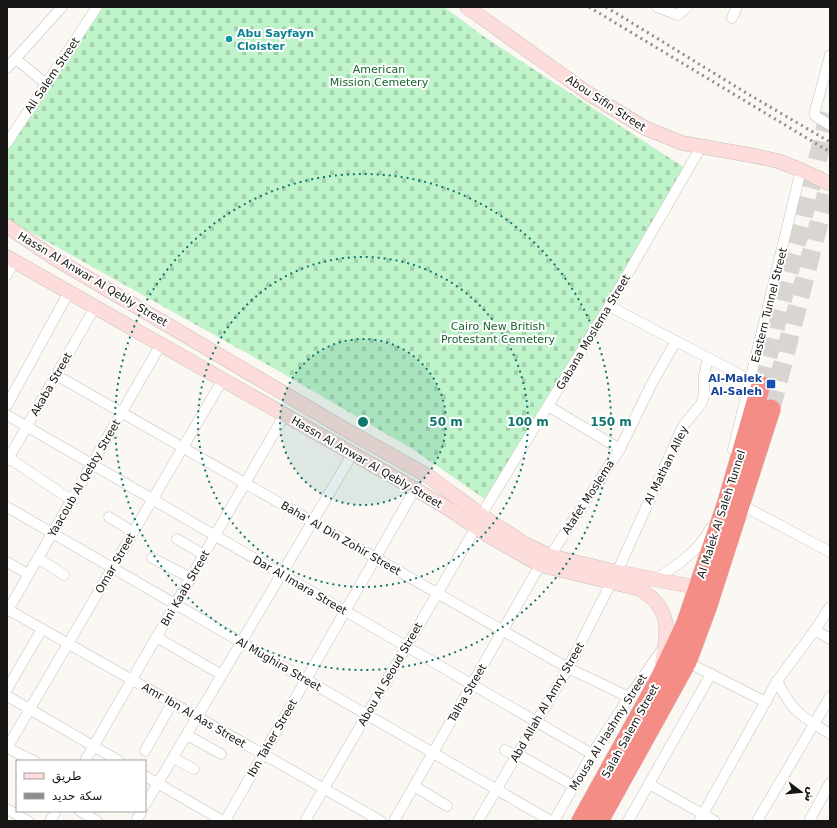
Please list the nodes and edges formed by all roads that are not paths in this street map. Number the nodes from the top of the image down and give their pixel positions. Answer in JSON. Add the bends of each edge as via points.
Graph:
{"nodes":[{"id":1,"x":62,"y":7,"type":"edge"},
{"id":2,"x":97,"y":7,"type":"edge"},
{"id":3,"x":467,"y":7,"type":"edge"},
{"id":4,"x":657,"y":7,"type":"edge"},
{"id":5,"x":687,"y":7,"type":"edge"},
{"id":6,"x":737,"y":7,"type":"edge"},
{"id":7,"x":732,"y":18,"type":"dead end"},
{"id":8,"x":830,"y":55,"type":"edge"},
{"id":9,"x":16,"y":59,"type":"junction"},
{"id":10,"x":7,"y":68,"type":"edge"},
{"id":11,"x":46,"y":84,"type":"junction"},
{"id":12,"x":830,"y":125,"type":"edge"},
{"id":13,"x":7,"y":143,"type":"edge"},
{"id":14,"x":701,"y":147,"type":"junction"},
{"id":15,"x":802,"y":170,"type":"junction"},
{"id":16,"x":830,"y":184,"type":"edge"},
{"id":17,"x":7,"y":226,"type":"edge"},
{"id":18,"x":11,"y":259,"type":"edge"},
{"id":19,"x":7,"y":275,"type":"edge"},
{"id":20,"x":68,"y":292,"type":"junction"},
{"id":21,"x":609,"y":306,"type":"junction"},
{"id":22,"x":95,"y":307,"type":"junction"},
{"id":23,"x":676,"y":341,"type":"junction"},
{"id":24,"x":161,"y":344,"type":"junction"},
{"id":25,"x":708,"y":358,"type":"junction"},
{"id":26,"x":56,"y":375,"type":"junction"},
{"id":27,"x":223,"y":379,"type":"junction"},
{"id":28,"x":756,"y":383,"type":"junction"},
{"id":29,"x":7,"y":405,"type":"edge"},
{"id":30,"x":548,"y":406,"type":"junction"},
{"id":31,"x":771,"y":409,"type":"tunnel mouth"},
{"id":32,"x":122,"y":412,"type":"junction"},
{"id":33,"x":285,"y":414,"type":"junction"},
{"id":34,"x":7,"y":415,"type":"edge"},
{"id":35,"x":27,"y":426,"type":"junction"},
{"id":36,"x":183,"y":448,"type":"junction"},
{"id":37,"x":620,"y":449,"type":"junction"},
{"id":38,"x":353,"y":453,"type":"junction"},
{"id":39,"x":8,"y":459,"type":"edge"},
{"id":40,"x":92,"y":464,"type":"junction"},
{"id":41,"x":245,"y":483,"type":"junction"},
{"id":42,"x":415,"y":489,"type":"junction"},
{"id":43,"x":152,"y":499,"type":"junction"},
{"id":44,"x":71,"y":500,"type":"junction"},
{"id":45,"x":729,"y":502,"type":"junction"},
{"id":46,"x":7,"y":507,"type":"edge"},
{"id":47,"x":109,"y":517,"type":"dead end"},
{"id":48,"x":479,"y":521,"type":"junction"},
{"id":49,"x":313,"y":522,"type":"junction"},
{"id":50,"x":133,"y":532,"type":"junction"},
{"id":51,"x":52,"y":534,"type":"junction"},
{"id":52,"x":215,"y":536,"type":"junction"},
{"id":53,"x":177,"y":539,"type":"dead end"},
{"id":54,"x":830,"y":552,"type":"edge"},
{"id":55,"x":204,"y":555,"type":"junction"},
{"id":56,"x":38,"y":558,"type":"junction"},
{"id":57,"x":152,"y":558,"type":"dead end"},
{"id":58,"x":376,"y":558,"type":"junction"},
{"id":59,"x":545,"y":560,"type":"junction"},
{"id":60,"x":7,"y":562,"type":"edge"},
{"id":61,"x":112,"y":568,"type":"junction"},
{"id":62,"x":28,"y":574,"type":"junction"},
{"id":63,"x":282,"y":574,"type":"junction"},
{"id":64,"x":64,"y":575,"type":"dead end"},
{"id":65,"x":615,"y":577,"type":"junction"},
{"id":66,"x":191,"y":578,"type":"junction"},
{"id":67,"x":656,"y":579,"type":"junction"},
{"id":68,"x":705,"y":589,"type":"junction"},
{"id":69,"x":437,"y":593,"type":"junction"},
{"id":70,"x":175,"y":605,"type":"junction"},
{"id":71,"x":830,"y":607,"type":"edge"},
{"id":72,"x":7,"y":610,"type":"edge"},
{"id":73,"x":345,"y":611,"type":"junction"},
{"id":74,"x":42,"y":629,"type":"junction"},
{"id":75,"x":816,"y":630,"type":"junction"},
{"id":76,"x":502,"y":631,"type":"junction"},
{"id":77,"x":156,"y":637,"type":"junction"},
{"id":78,"x":830,"y":639,"type":"edge"},
{"id":79,"x":241,"y":643,"type":"junction"},
{"id":80,"x":68,"y":644,"type":"junction"},
{"id":81,"x":406,"y":646,"type":"junction"},
{"id":82,"x":680,"y":649,"type":"junction"},
{"id":83,"x":568,"y":668,"type":"junction"},
{"id":84,"x":711,"y":674,"type":"junction"},
{"id":85,"x":222,"y":676,"type":"junction"},
{"id":86,"x":132,"y":680,"type":"junction"},
{"id":87,"x":306,"y":680,"type":"junction"},
{"id":88,"x":777,"y":681,"type":"junction"},
{"id":89,"x":472,"y":685,"type":"junction"},
{"id":90,"x":7,"y":689,"type":"edge"},
{"id":91,"x":7,"y":696,"type":"edge"},
{"id":92,"x":830,"y":697,"type":"edge"},
{"id":93,"x":629,"y":698,"type":"junction"},
{"id":94,"x":766,"y":702,"type":"junction"},
{"id":95,"x":172,"y":703,"type":"junction"},
{"id":96,"x":29,"y":709,"type":"junction"},
{"id":97,"x":367,"y":715,"type":"junction"},
{"id":98,"x":197,"y":717,"type":"junction"},
{"id":99,"x":536,"y":722,"type":"junction"},
{"id":100,"x":814,"y":724,"type":"junction"},
{"id":101,"x":830,"y":734,"type":"edge"},
{"id":102,"x":187,"y":735,"type":"junction"},
{"id":103,"x":94,"y":746,"type":"junction"},
{"id":104,"x":7,"y":748,"type":"edge"},
{"id":105,"x":505,"y":750,"type":"dead end"},
{"id":106,"x":145,"y":751,"type":"dead end"},
{"id":107,"x":433,"y":753,"type":"junction"},
{"id":108,"x":221,"y":754,"type":"dead end"},
{"id":109,"x":263,"y":754,"type":"junction"},
{"id":110,"x":592,"y":754,"type":"junction"},
{"id":111,"x":516,"y":755,"type":"junction"},
{"id":112,"x":173,"y":758,"type":"junction"},
{"id":113,"x":32,"y":760,"type":"edge"},
{"id":114,"x":86,"y":760,"type":"edge"},
{"id":115,"x":117,"y":760,"type":"edge"},
{"id":116,"x":194,"y":769,"type":"dead end"},
{"id":117,"x":146,"y":777,"type":"edge"},
{"id":118,"x":158,"y":783,"type":"junction"},
{"id":119,"x":830,"y":783,"type":"edge"},
{"id":120,"x":649,"y":784,"type":"junction"},
{"id":121,"x":414,"y":786,"type":"junction"},
{"id":122,"x":574,"y":786,"type":"junction"},
{"id":123,"x":324,"y":789,"type":"junction"},
{"id":124,"x":496,"y":789,"type":"junction"},
{"id":125,"x":146,"y":803,"type":"edge"},
{"id":126,"x":447,"y":806,"type":"dead end"},
{"id":127,"x":7,"y":809,"type":"edge"},
{"id":128,"x":55,"y":812,"type":"edge"},
{"id":129,"x":82,"y":812,"type":"edge"},
{"id":130,"x":141,"y":812,"type":"edge"},
{"id":131,"x":701,"y":818,"type":"edge"},
{"id":132,"x":28,"y":821,"type":"edge"},
{"id":133,"x":50,"y":821,"type":"edge"},
{"id":134,"x":97,"y":821,"type":"edge"},
{"id":135,"x":136,"y":821,"type":"edge"},
{"id":136,"x":224,"y":821,"type":"edge"},
{"id":137,"x":306,"y":821,"type":"edge"},
{"id":138,"x":381,"y":821,"type":"edge"},
{"id":139,"x":394,"y":821,"type":"edge"},
{"id":140,"x":478,"y":821,"type":"edge"},
{"id":141,"x":553,"y":821,"type":"edge"},
{"id":142,"x":581,"y":821,"type":"edge"},
{"id":143,"x":599,"y":821,"type":"edge"},
{"id":144,"x":628,"y":821,"type":"edge"},
{"id":145,"x":715,"y":821,"type":"edge"},
{"id":146,"x":757,"y":821,"type":"edge"},
{"id":147,"x":809,"y":821,"type":"edge"}],
"edges":[{"from":1,"to":9,"type":"street"},
{"from":2,"to":11,"type":"street","name":"Ali Salem Street"},
{"from":3,"to":14,"type":"main road","name":"Abou Sifin Street","via":[[589,94],[639,125],[666,137]]},
{"from":4,"to":5,"type":"street","via":[[678,15]]},
{"from":6,"to":7,"type":"street"},
{"from":8,"to":12,"type":"street","via":[[816,107],[816,116]]},
{"from":9,"to":10,"type":"street"},
{"from":9,"to":11,"type":"street"},
{"from":11,"to":13,"type":"street","name":"Ali Salem Street"},
{"from":14,"to":15,"type":"main road","name":"Abou Sifin Street","via":[[778,161]]},
{"from":14,"to":21,"type":"street","name":"Gabana Moslema Street"},
{"from":15,"to":16,"type":"main road","name":"Abou Sifin Street"},
{"from":15,"to":28,"type":"street","name":"Eastern Tunnel Street"},
{"from":17,"to":48,"type":"main road","name":"Hassn Al Anwar Al Qebly Street","via":[[54,258],[428,476]]},
{"from":18,"to":19,"type":"street","name":"Hassn Al Anwar Al Qebly Street"},
{"from":18,"to":20,"type":"main road","name":"Hassn Al Anwar Al Qebly Street"},
{"from":20,"to":22,"type":"main road","name":"Hassn Al Anwar Al Qebly Street"},
{"from":20,"to":29,"type":"street"},
{"from":21,"to":23,"type":"street"},
{"from":21,"to":30,"type":"street","name":"Gabana Moslema Street"},
{"from":22,"to":24,"type":"main road","name":"Hassn Al Anwar Al Qebly Street"},
{"from":22,"to":26,"type":"street","name":"Akaba Street"},
{"from":23,"to":25,"type":"street"},
{"from":23,"to":37,"type":"street"},
{"from":24,"to":27,"type":"main road","name":"Hassn Al Anwar Al Qebly Street"},
{"from":24,"to":32,"type":"street","name":"Yaacoub Al Qebty Street"},
{"from":25,"to":28,"type":"street"},
{"from":25,"to":65,"type":"street","name":"Al Mathan Alley","via":[[701,404],[683,426]]},
{"from":26,"to":32,"type":"street","name":"Baha' Al Din Zohir Street"},
{"from":26,"to":35,"type":"street","name":"Akaba Street"},
{"from":27,"to":33,"type":"main road","name":"Hassn Al Anwar Al Qebly Street"},
{"from":27,"to":36,"type":"street","name":"Omar Street"},
{"from":28,"to":45,"type":"highway","name":"Al Malek Al Saleh Tunnel"},
{"from":30,"to":37,"type":"street","name":"Atafet Moslema"},
{"from":30,"to":48,"type":"street","name":"Gabana Moslema Street"},
{"from":31,"to":45,"type":"highway","name":"Al Malek Al Saleh Tunnel"},
{"from":32,"to":36,"type":"street","name":"Baha' Al Din Zohir Street"},
{"from":32,"to":40,"type":"street","name":"Yaacoub Al Qebty Street"},
{"from":33,"to":38,"type":"main road","name":"Hassn Al Anwar Al Qebly Street"},
{"from":33,"to":41,"type":"street","name":"Bni Kaab Street"},
{"from":34,"to":35,"type":"street","name":"Dar Al Imara Street"},
{"from":35,"to":39,"type":"street","name":"Akaba Street"},
{"from":35,"to":40,"type":"street","name":"Dar Al Imara Street"},
{"from":36,"to":41,"type":"street","name":"Baha' Al Din Zohir Street"},
{"from":36,"to":43,"type":"street","name":"Omar Street"},
{"from":37,"to":59,"type":"street","name":"Atafet Moslema"},
{"from":38,"to":42,"type":"main road","name":"Hassn Al Anwar Al Qebly Street"},
{"from":38,"to":49,"type":"street"},
{"from":39,"to":44,"type":"street"},
{"from":40,"to":43,"type":"street","name":"Dar Al Imara Street"},
{"from":40,"to":44,"type":"street","name":"Yaacoub Al Qebty Street"},
{"from":41,"to":49,"type":"street","name":"Baha' Al Din Zohir Street"},
{"from":41,"to":52,"type":"street","name":"Bni Kaab Street"},
{"from":42,"to":48,"type":"main road","name":"Hassn Al Anwar Al Qebly Street"},
{"from":42,"to":58,"type":"street","name":"Ibn Taher Street"},
{"from":43,"to":50,"type":"street","name":"Omar Street"},
{"from":43,"to":52,"type":"street","name":"Dar Al Imara Street"},
{"from":44,"to":51,"type":"street","name":"Yaacoub Al Qebty Street"},
{"from":45,"to":54,"type":"street"},
{"from":45,"to":67,"type":"street","via":[[700,546]]},
{"from":45,"to":68,"type":"highway","name":"Al Malek Al Saleh Tunnel"},
{"from":46,"to":51,"type":"street","name":"Al Mughira Street"},
{"from":47,"to":50,"type":"street"},
{"from":48,"to":59,"type":"main road","name":"Hassn Al Anwar Al Qebly Street"},
{"from":48,"to":69,"type":"street","name":"Abou Al Seoud Street"},
{"from":49,"to":58,"type":"street","name":"Baha' Al Din Zohir Street"},
{"from":49,"to":63,"type":"street"},
{"from":50,"to":61,"type":"street","name":"Omar Street"},
{"from":51,"to":56,"type":"street","name":"Yaacoub Al Qebty Street"},
{"from":51,"to":61,"type":"street","name":"Al Mughira Street"},
{"from":52,"to":55,"type":"street","name":"Bni Kaab Street"},
{"from":52,"to":63,"type":"street","name":"Dar Al Imara Street"},
{"from":53,"to":55,"type":"street"},
{"from":55,"to":66,"type":"street","name":"Bni Kaab Street"},
{"from":56,"to":62,"type":"street","name":"Yaacoub Al Qebty Street"},
{"from":56,"to":64,"type":"street"},
{"from":57,"to":66,"type":"street"},
{"from":58,"to":69,"type":"street","name":"Baha' Al Din Zohir Street"},
{"from":58,"to":73,"type":"street","name":"Ibn Taher Street"},
{"from":59,"to":65,"type":"main road","name":"Hassn Al Anwar Al Qebly Street"},
{"from":59,"to":76,"type":"street","name":"Talha Street"},
{"from":60,"to":62,"type":"street"},
{"from":61,"to":70,"type":"street","name":"Al Mughira Street"},
{"from":61,"to":80,"type":"street","name":"Omar Street"},
{"from":62,"to":72,"type":"street","name":"Yaacoub Al Qebty Street"},
{"from":63,"to":73,"type":"street","name":"Dar Al Imara Street"},
{"from":63,"to":79,"type":"street"},
{"from":65,"to":67,"type":"main road","name":"Hassn Al Anwar Al Qebly Street"},
{"from":65,"to":82,"type":"main road","name":"Hassn Al Anwar Al Qebly Street","via":[[640,589],[657,603],[666,623],[667,634]]},
{"from":65,"to":83,"type":"street","name":"Abd Allah Al Amry Street"},
{"from":66,"to":70,"type":"street","name":"Bni Kaab Street"},
{"from":67,"to":68,"type":"main road","name":"Hassn Al Anwar Al Qebly Street"},
{"from":68,"to":82,"type":"highway","name":"Al Malek Al Saleh Tunnel","via":[[686,623]]},
{"from":69,"to":76,"type":"street","name":"Baha' Al Din Zohir Street"},
{"from":69,"to":81,"type":"street","name":"Abou Al Seoud Street"},
{"from":70,"to":77,"type":"street","name":"Bni Kaab Street"},
{"from":70,"to":79,"type":"street","name":"Al Mughira Street"},
{"from":71,"to":75,"type":"street"},
{"from":72,"to":74,"type":"street","name":"Amr Ibn Al Aas Street"},
{"from":73,"to":81,"type":"street","name":"Dar Al Imara Street"},
{"from":73,"to":87,"type":"street","name":"Ibn Taher Street"},
{"from":74,"to":80,"type":"street","name":"Amr Ibn Al Aas Street"},
{"from":74,"to":90,"type":"street"},
{"from":75,"to":78,"type":"street"},
{"from":75,"to":88,"type":"street"},
{"from":76,"to":83,"type":"street","name":"Baha' Al Din Zohir Street"},
{"from":76,"to":89,"type":"street","name":"Talha Street"},
{"from":77,"to":85,"type":"street"},
{"from":77,"to":86,"type":"street","name":"Bni Kaab Street"},
{"from":79,"to":85,"type":"street"},
{"from":79,"to":87,"type":"street","name":"Al Mughira Street"},
{"from":80,"to":86,"type":"street","name":"Amr Ibn Al Aas Street"},
{"from":80,"to":96,"type":"street","name":"Omar Street"},
{"from":81,"to":89,"type":"street","name":"Dar Al Imara Street"},
{"from":81,"to":97,"type":"street","name":"Abou Al Seoud Street"},
{"from":82,"to":84,"type":"street"},
{"from":82,"to":93,"type":"street","name":"Mousa Al Hashmy Street"},
{"from":82,"to":142,"type":"highway","name":"Salah Salem Street","via":[[659,680]]},
{"from":82,"to":143,"type":"highway","name":"Salah Salem Street"},
{"from":83,"to":93,"type":"street","name":"Baha' Al Din Zohir Street"},
{"from":83,"to":99,"type":"street","name":"Abd Allah Al Amry Street"},
{"from":84,"to":94,"type":"street"},
{"from":84,"to":120,"type":"street"},
{"from":85,"to":98,"type":"street"},
{"from":86,"to":95,"type":"street","name":"Amr Ibn Al Aas Street"},
{"from":86,"to":103,"type":"street","name":"Bni Kaab Street"},
{"from":87,"to":97,"type":"street","name":"Al Mughira Street"},
{"from":87,"to":109,"type":"street","name":"Ibn Taher Street"},
{"from":88,"to":94,"type":"street"},
{"from":88,"to":100,"type":"street","via":[[788,701]]},
{"from":89,"to":99,"type":"street","name":"Dar Al Imara Street"},
{"from":89,"to":107,"type":"street","name":"Talha Street"},
{"from":91,"to":96,"type":"street"},
{"from":92,"to":100,"type":"street"},
{"from":93,"to":110,"type":"street","name":"Mousa Al Hashmy Street"},
{"from":94,"to":131,"type":"street"},
{"from":95,"to":98,"type":"street","name":"Amr Ibn Al Aas Street"},
{"from":95,"to":106,"type":"street"},
{"from":96,"to":103,"type":"street"},
{"from":96,"to":104,"type":"street","name":"Omar Street"},
{"from":97,"to":107,"type":"street","name":"Al Mughira Street"},
{"from":97,"to":123,"type":"street","name":"Abou Al Seoud Street"},
{"from":98,"to":102,"type":"street"},
{"from":98,"to":109,"type":"street","name":"Amr Ibn Al Aas Street"},
{"from":99,"to":110,"type":"street","name":"Dar Al Imara Street"},
{"from":99,"to":111,"type":"street","name":"Abd Allah Al Amry Street"},
{"from":100,"to":101,"type":"street"},
{"from":100,"to":146,"type":"street"},
{"from":102,"to":108,"type":"street"},
{"from":102,"to":112,"type":"street"},
{"from":103,"to":114,"type":"street","name":"Bni Kaab Street"},
{"from":103,"to":115,"type":"street"},
{"from":104,"to":113,"type":"street"},
{"from":105,"to":111,"type":"street"},
{"from":107,"to":121,"type":"street","name":"Talha Street"},
{"from":107,"to":124,"type":"street","name":"Al Mughira Street"},
{"from":109,"to":123,"type":"street","name":"Amr Ibn Al Aas Street"},
{"from":109,"to":136,"type":"street","name":"Ibn Taher Street"},
{"from":110,"to":122,"type":"street","name":"Mousa Al Hashmy Street"},
{"from":111,"to":122,"type":"street"},
{"from":111,"to":124,"type":"street","name":"Abd Allah Al Amry Street"},
{"from":112,"to":116,"type":"street"},
{"from":112,"to":118,"type":"street"},
{"from":117,"to":118,"type":"street"},
{"from":118,"to":125,"type":"street"},
{"from":118,"to":136,"type":"street"},
{"from":119,"to":147,"type":"street"},
{"from":120,"to":131,"type":"street"},
{"from":120,"to":144,"type":"street"},
{"from":121,"to":126,"type":"street"},
{"from":121,"to":139,"type":"street","name":"Talha Street"},
{"from":122,"to":141,"type":"street","name":"Mousa Al Hashmy Street"},
{"from":123,"to":137,"type":"street","name":"Abou Al Seoud Street"},
{"from":123,"to":138,"type":"street","name":"Amr Ibn Al Aas Street"},
{"from":124,"to":140,"type":"street","name":"Abd Allah Al Amry Street"},
{"from":124,"to":141,"type":"street","name":"Al Mughira Street"},
{"from":127,"to":132,"type":"street"},
{"from":128,"to":133,"type":"street"},
{"from":129,"to":134,"type":"street"},
{"from":130,"to":135,"type":"street"},
{"from":131,"to":145,"type":"street"}]}
